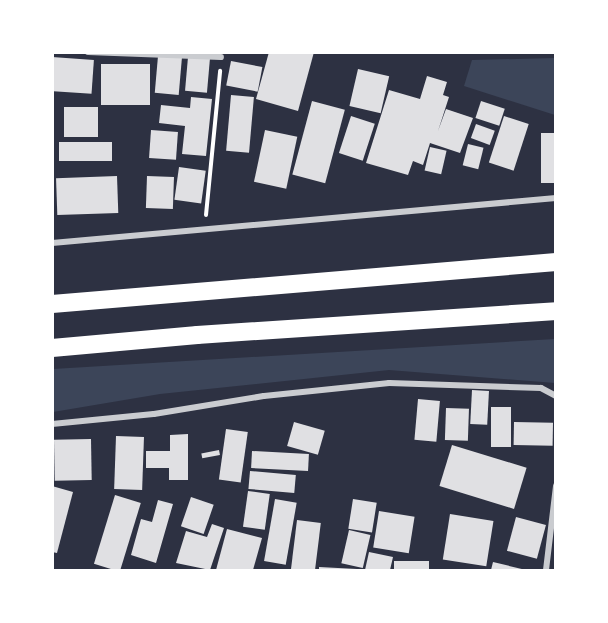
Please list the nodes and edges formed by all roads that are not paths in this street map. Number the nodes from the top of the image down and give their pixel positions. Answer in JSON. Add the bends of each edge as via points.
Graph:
{"nodes":[{"id":1,"x":88,"y":52,"type":"edge"},
{"id":2,"x":221,"y":57,"type":"road end"},
{"id":3,"x":555,"y":198,"type":"edge"},
{"id":4,"x":52,"y":243,"type":"edge"},
{"id":5,"x":555,"y":262,"type":"edge"},
{"id":6,"x":52,"y":304,"type":"edge"},
{"id":7,"x":555,"y":311,"type":"edge"},
{"id":8,"x":52,"y":348,"type":"edge"},
{"id":9,"x":555,"y":396,"type":"edge"},
{"id":10,"x":52,"y":424,"type":"edge"},
{"id":11,"x":555,"y":486,"type":"edge"},
{"id":12,"x":546,"y":570,"type":"edge"}],
"edges":[{"from":1,"to":2,"type":"street"},
{"from":3,"to":4,"type":"street"},
{"from":5,"to":6,"type":"highway"},
{"from":7,"to":8,"type":"highway"},
{"from":9,"to":10,"type":"street","via":[[541,388],[388,383]]},
{"from":11,"to":12,"type":"street"}]}
